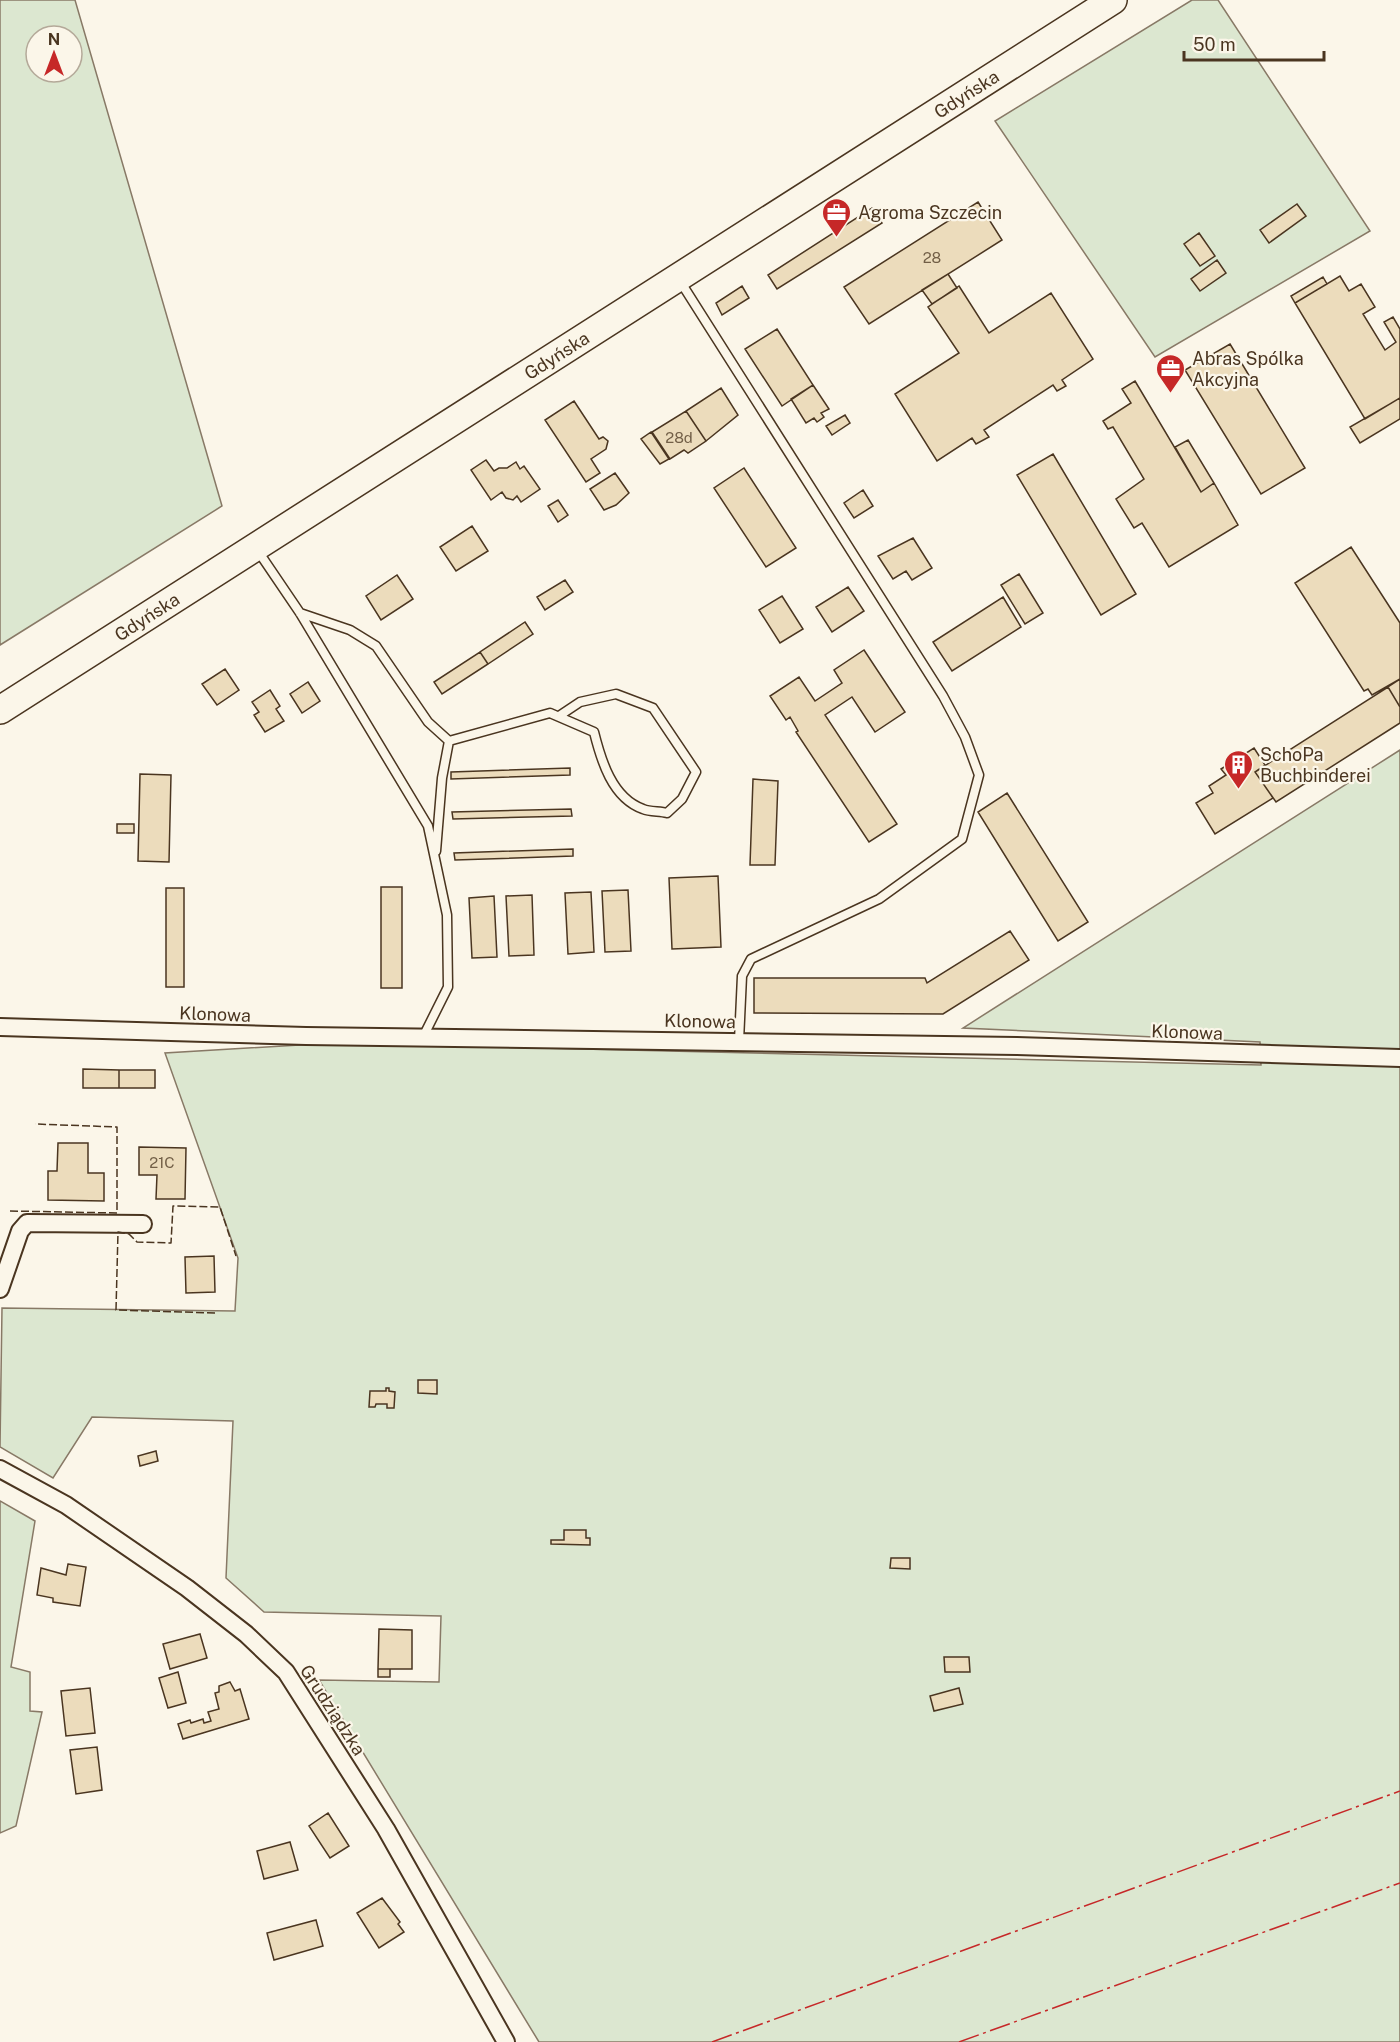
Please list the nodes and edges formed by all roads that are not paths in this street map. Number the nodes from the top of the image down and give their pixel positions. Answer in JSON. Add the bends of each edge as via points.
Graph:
{"nodes":[{"id":1,"x":1113,"y":0,"type":"edge"},
{"id":2,"x":678,"y":278,"type":"junction"},
{"id":3,"x":255,"y":547,"type":"junction"},
{"id":4,"x":300,"y":613,"type":"junction"},
{"id":5,"x":0,"y":710,"type":"edge"},
{"id":6,"x":559,"y":716,"type":"junction"},
{"id":7,"x":449,"y":741,"type":"junction"},
{"id":8,"x":436,"y":860,"type":"junction"},
{"id":9,"x":0,"y":1027,"type":"edge"},
{"id":10,"x":423,"y":1037,"type":"junction"},
{"id":11,"x":739,"y":1041,"type":"junction"},
{"id":12,"x":1400,"y":1058,"type":"edge"},
{"id":13,"x":143,"y":1224,"type":"dead end"},
{"id":14,"x":0,"y":1287,"type":"edge"},
{"id":15,"x":0,"y":1469,"type":"edge"},
{"id":16,"x":506,"y":2042,"type":"edge"}],
"edges":[{"from":1,"to":2,"type":"main road","name":"Gdyńska"},
{"from":2,"to":3,"type":"main road","name":"Gdyńska"},
{"from":2,"to":11,"type":"lane","via":[[943,696],[965,737],[979,775],[962,839],[879,899],[751,958],[741,976]]},
{"from":3,"to":4,"type":"lane"},
{"from":3,"to":5,"type":"main road","name":"Gdyńska"},
{"from":4,"to":7,"type":"lane","via":[[350,630],[376,646],[428,722]]},
{"from":4,"to":8,"type":"lane","via":[[428,826]]},
{"from":6,"to":6,"type":"lane","via":[[580,702],[616,694],[653,708],[696,772],[682,800],[667,813],[642,809],[618,791],[601,763],[594,732]]},
{"from":6,"to":7,"type":"lane","via":[[550,712]]},
{"from":7,"to":8,"type":"lane"},
{"from":8,"to":10,"type":"lane","via":[[447,915],[448,987]]},
{"from":9,"to":10,"type":"street","name":"Klonowa"},
{"from":10,"to":11,"type":"street","name":"Klonowa"},
{"from":11,"to":12,"type":"street","name":"Klonowa"},
{"from":13,"to":14,"type":"street","via":[[27,1223],[20,1231]]},
{"from":15,"to":16,"type":"street","name":"Grudziądzka","via":[[66,1505],[187,1588],[246,1634],[286,1672],[386,1829]]}]}
